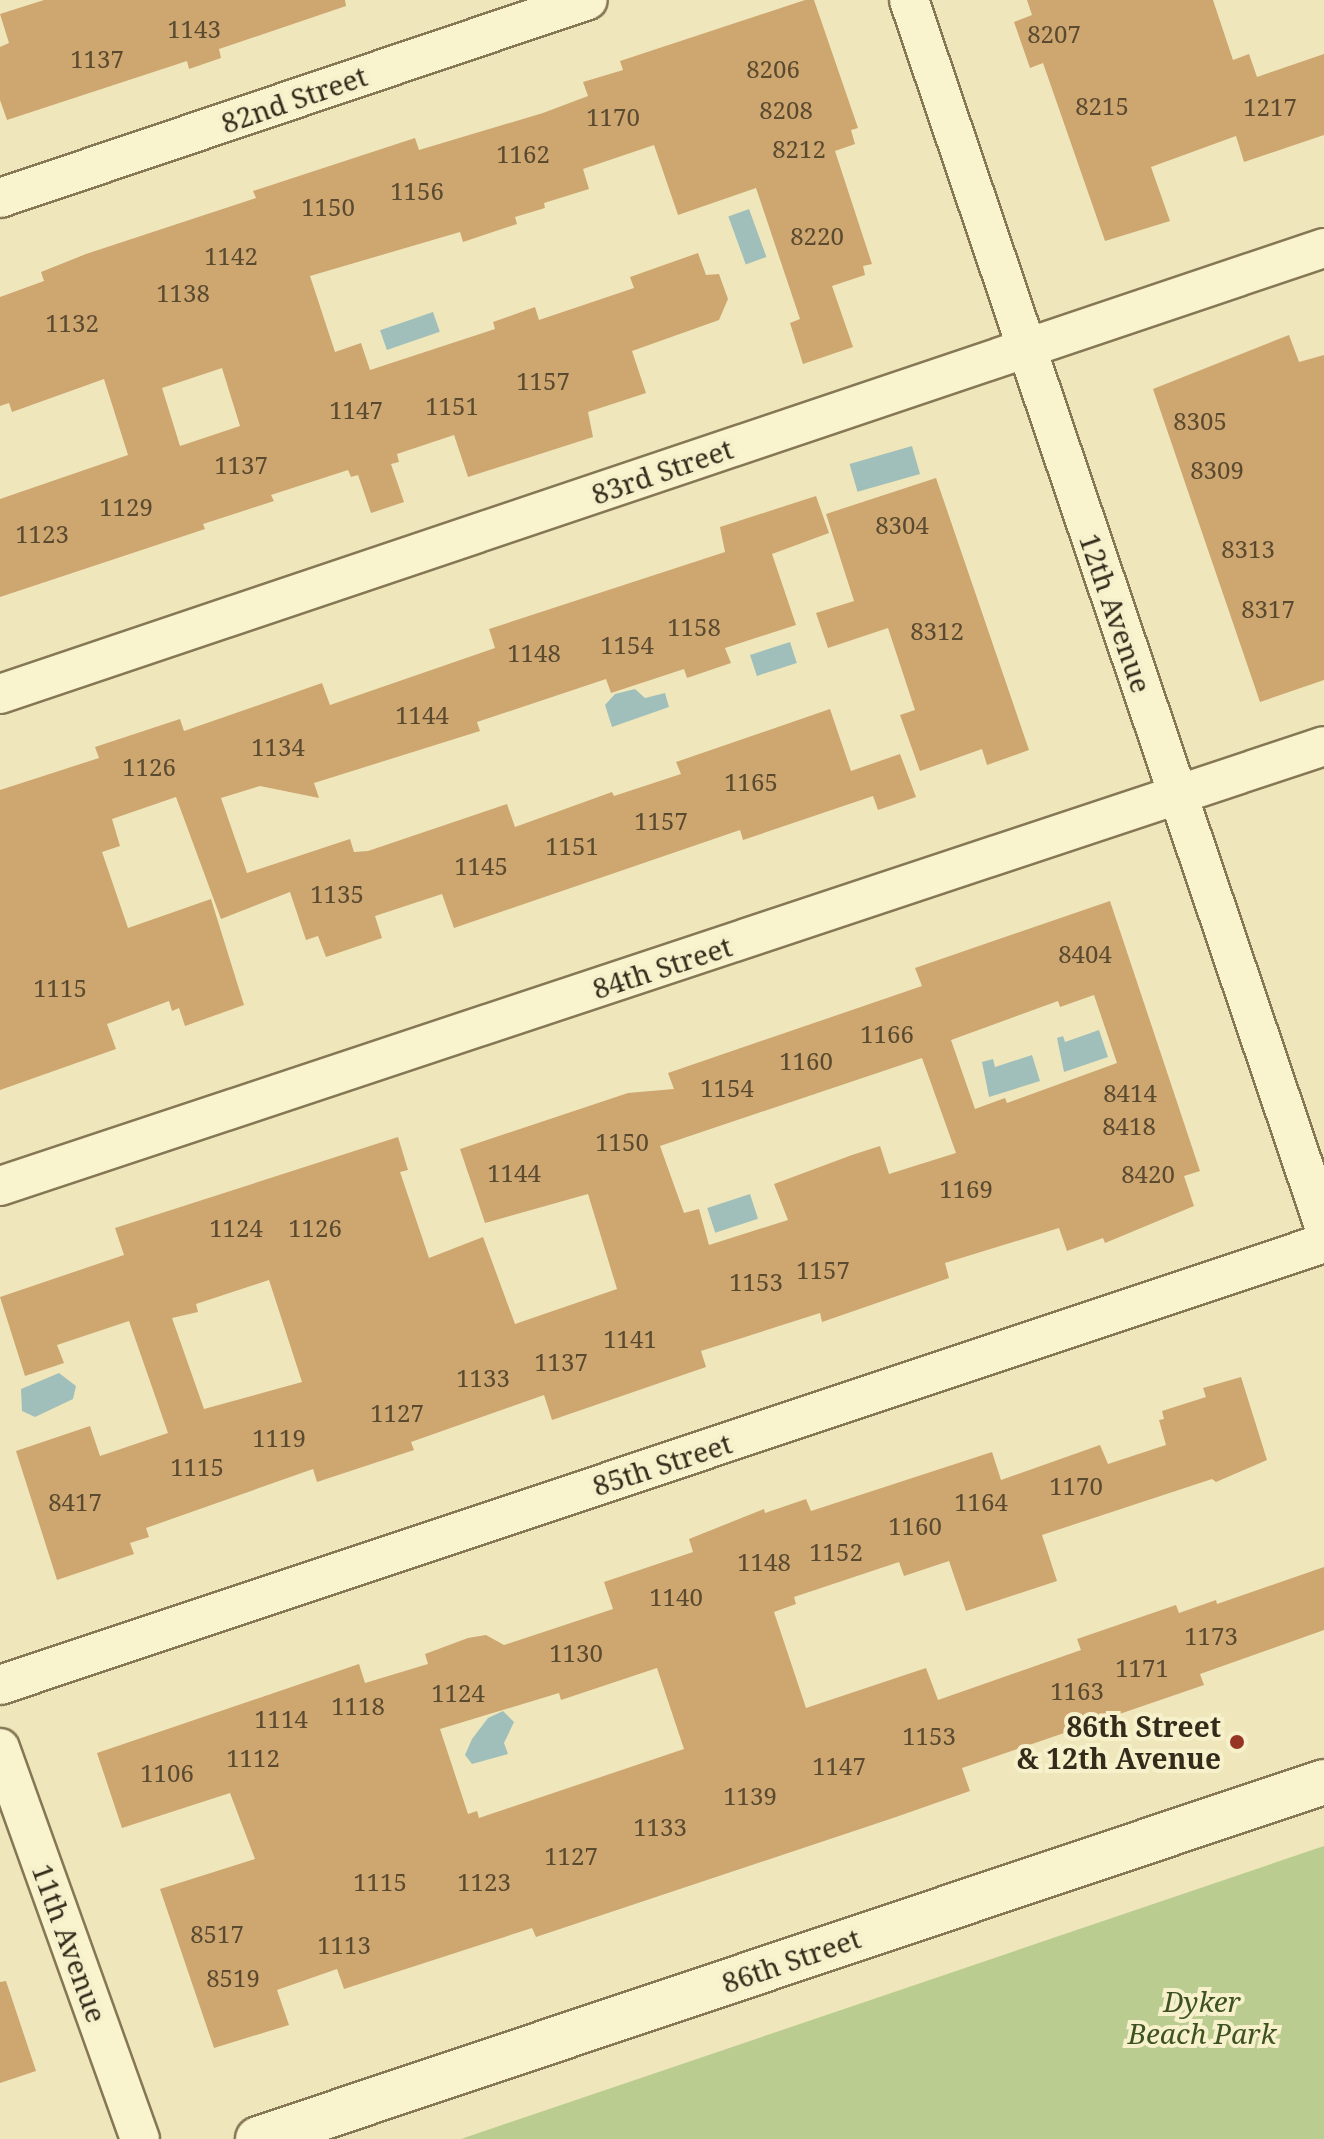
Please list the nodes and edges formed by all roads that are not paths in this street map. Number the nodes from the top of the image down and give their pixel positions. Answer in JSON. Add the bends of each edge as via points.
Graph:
{"nodes":[{"id":1,"x":588,"y":0,"type":"edge"},
{"id":2,"x":909,"y":0,"type":"edge"},
{"id":3,"x":0,"y":198,"type":"edge"},
{"id":4,"x":1324,"y":248,"type":"edge"},
{"id":5,"x":1027,"y":348,"type":"junction"},
{"id":6,"x":0,"y":694,"type":"edge"},
{"id":7,"x":1324,"y":746,"type":"edge"},
{"id":8,"x":1178,"y":795,"type":"junction"},
{"id":9,"x":0,"y":1186,"type":"edge"},
{"id":10,"x":1324,"y":1226,"type":"edge"},
{"id":11,"x":1324,"y":1243,"type":"edge"},
{"id":12,"x":0,"y":1685,"type":"edge"},
{"id":13,"x":0,"y":1748,"type":"edge"},
{"id":14,"x":1324,"y":1782,"type":"edge"},
{"id":15,"x":140,"y":2139,"type":"edge"},
{"id":16,"x":258,"y":2139,"type":"edge"}],
"edges":[{"from":1,"to":3,"type":"street","name":"82nd Street"},
{"from":2,"to":5,"type":"street","name":"12th Avenue"},
{"from":4,"to":5,"type":"street","name":"83rd Street"},
{"from":5,"to":6,"type":"street","name":"83rd Street"},
{"from":5,"to":8,"type":"street","name":"12th Avenue"},
{"from":7,"to":8,"type":"street","name":"84th Street"},
{"from":8,"to":9,"type":"street","name":"84th Street"},
{"from":8,"to":10,"type":"street","name":"12th Avenue"},
{"from":11,"to":12,"type":"street","name":"85th Street"},
{"from":13,"to":15,"type":"street","name":"11th Avenue"},
{"from":14,"to":16,"type":"main road","name":"86th Street"}]}
